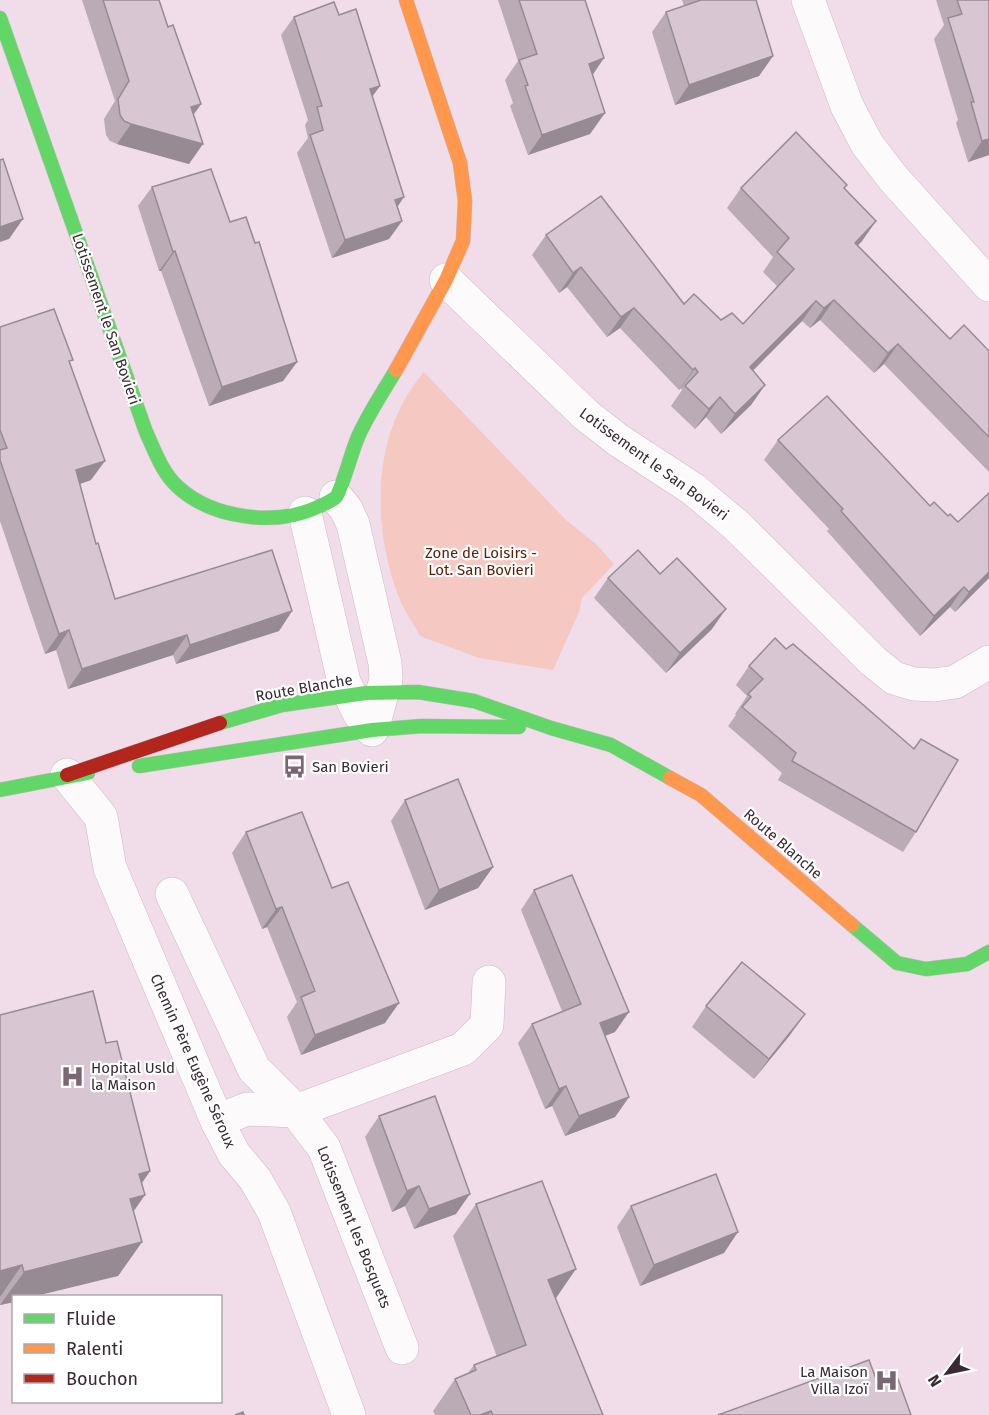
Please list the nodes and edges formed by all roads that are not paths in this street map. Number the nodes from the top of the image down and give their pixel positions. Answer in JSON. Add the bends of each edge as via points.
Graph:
{"nodes":[{"id":1,"x":406,"y":0,"type":"edge"},
{"id":2,"x":808,"y":0,"type":"edge"},
{"id":3,"x":0,"y":18,"type":"edge"},
{"id":4,"x":446,"y":280,"type":"junction"},
{"id":5,"x":989,"y":285,"type":"edge"},
{"id":6,"x":336,"y":497,"type":"junction"},
{"id":7,"x":305,"y":513,"type":"junction"},
{"id":8,"x":989,"y":663,"type":"edge"},
{"id":9,"x":382,"y":693,"type":"junction"},
{"id":10,"x":349,"y":696,"type":"junction"},
{"id":11,"x":551,"y":728,"type":"junction"},
{"id":12,"x":372,"y":730,"type":"junction"},
{"id":13,"x":67,"y":775,"type":"junction"},
{"id":14,"x":0,"y":790,"type":"edge"},
{"id":15,"x":172,"y":894,"type":"dead end"},
{"id":16,"x":989,"y":952,"type":"edge"},
{"id":17,"x":489,"y":982,"type":"dead end"},
{"id":18,"x":296,"y":1111,"type":"junction"},
{"id":19,"x":217,"y":1121,"type":"junction"},
{"id":20,"x":402,"y":1348,"type":"dead end"},
{"id":21,"x":350,"y":1415,"type":"edge"}],
"edges":[{"from":1,"to":4,"type":"street","via":[[460,163],[465,201],[463,241]]},
{"from":2,"to":5,"type":"street","via":[[847,106],[867,144]]},
{"from":3,"to":7,"type":"street","name":"Lotissement le San Bovieri","via":[[146,432],[160,462],[178,487],[206,506],[270,518]]},
{"from":4,"to":6,"type":"street","via":[[358,437]]},
{"from":4,"to":8,"type":"street","name":"Lotissement le San Bovieri","via":[[586,415],[693,489],[736,525],[894,678],[914,684],[955,682]]},
{"from":6,"to":7,"type":"street","name":"Lotissement le San Bovieri"},
{"from":6,"to":9,"type":"street","via":[[353,524],[385,663]]},
{"from":7,"to":10,"type":"street"},
{"from":9,"to":10,"type":"street","name":"Route Blanche"},
{"from":9,"to":11,"type":"street","name":"Route Blanche","via":[[418,692],[474,701]]},
{"from":9,"to":12,"type":"street"},
{"from":10,"to":12,"type":"street"},
{"from":10,"to":13,"type":"street","name":"Route Blanche","via":[[282,705]]},
{"from":11,"to":12,"type":"street","name":"Route Blanche","via":[[422,726]]},
{"from":11,"to":16,"type":"street","name":"Route Blanche","via":[[611,745],[701,795],[897,963],[936,968],[967,964]]},
{"from":12,"to":13,"type":"street","name":"Route Blanche"},
{"from":13,"to":14,"type":"street","name":"Route Blanche"},
{"from":13,"to":19,"type":"street","name":"Chemin Père Eugène Séroux","via":[[101,817],[110,868]]},
{"from":15,"to":18,"type":"street","name":"Lotissement les Bosquets","via":[[254,1069]]},
{"from":17,"to":18,"type":"street","via":[[487,1025],[463,1049]]},
{"from":18,"to":19,"type":"street","via":[[247,1109]]},
{"from":18,"to":20,"type":"street","name":"Lotissement les Bosquets","via":[[324,1148]]},
{"from":19,"to":21,"type":"street","name":"Chemin Père Eugène Séroux","via":[[234,1154],[255,1179],[274,1212]]}]}
